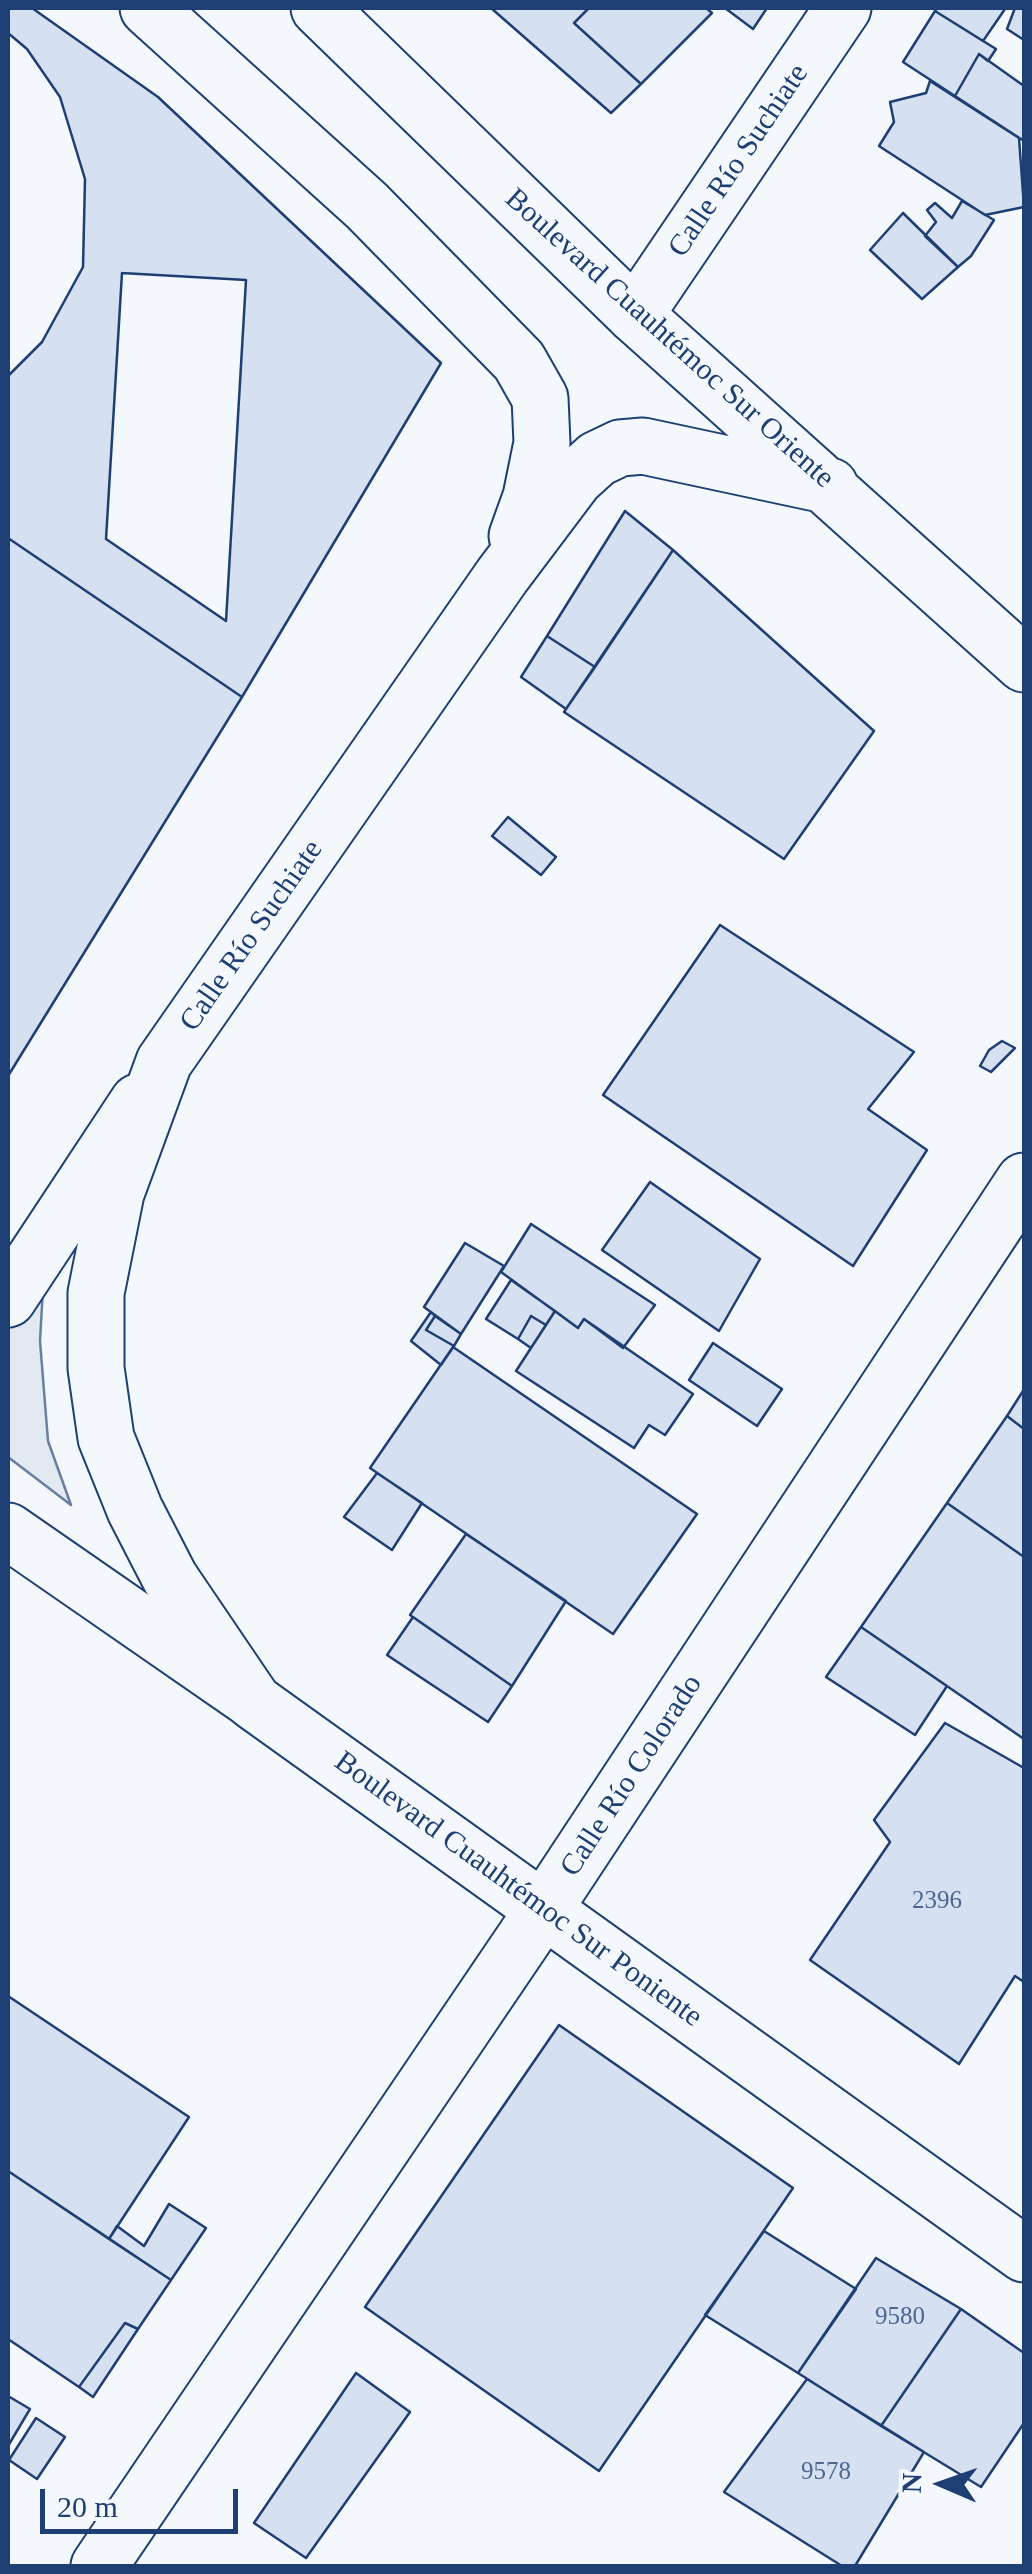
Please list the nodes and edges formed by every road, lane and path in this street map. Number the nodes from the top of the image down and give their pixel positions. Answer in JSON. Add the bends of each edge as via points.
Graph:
{"nodes":[{"id":1,"x":148,"y":8,"type":"edge"},
{"id":2,"x":319,"y":8,"type":"edge"},
{"id":3,"x":842,"y":8,"type":"edge"},
{"id":4,"x":635,"y":315,"type":"junction"},
{"id":5,"x":830,"y":486,"type":"junction"},
{"id":6,"x":502,"y":576,"type":"junction"},
{"id":7,"x":1024,"y":664,"type":"edge"},
{"id":8,"x":164,"y":1062,"type":"junction"},
{"id":9,"x":1024,"y":1181,"type":"edge"},
{"id":10,"x":8,"y":1299,"type":"edge"},
{"id":11,"x":8,"y":1532,"type":"edge"},
{"id":12,"x":254,"y":1702,"type":"junction"},
{"id":13,"x":544,"y":1909,"type":"junction"},
{"id":14,"x":1024,"y":2254,"type":"edge"},
{"id":15,"x":99,"y":2566,"type":"edge"}],
"edges":[{"from":1,"to":6,"type":"main road","via":[[380,218],[519,361],[540,398],[542,442],[531,497]]},
{"from":2,"to":4,"type":"main road","name":"Boulevard Cuauhtémoc Sur Oriente"},
{"from":3,"to":4,"type":"main road","name":"Calle Río Suchiate"},
{"from":4,"to":5,"type":"main road","name":"Boulevard Cuauhtémoc Sur Oriente"},
{"from":5,"to":6,"type":"main road","via":[[671,450],[620,448],[575,479]]},
{"from":5,"to":7,"type":"main road","name":"Boulevard Cuauhtémoc Sur Oriente"},
{"from":6,"to":8,"type":"main road","name":"Calle Río Suchiate"},
{"from":8,"to":10,"type":"main road","name":"Calle Río Suchiate"},
{"from":8,"to":12,"type":"main road","via":[[116,1194],[96,1293],[96,1368],[106,1438],[134,1510],[170,1578]]},
{"from":9,"to":13,"type":"main road","name":"Calle Río Colorado"},
{"from":11,"to":12,"type":"main road","name":"Boulevard Cuauhtémoc Sur Poniente"},
{"from":12,"to":13,"type":"main road","name":"Boulevard Cuauhtémoc Sur Poniente"},
{"from":13,"to":14,"type":"main road","name":"Boulevard Cuauhtémoc Sur Poniente"},
{"from":13,"to":15,"type":"main road","name":"Calle Río Colorado"}]}
